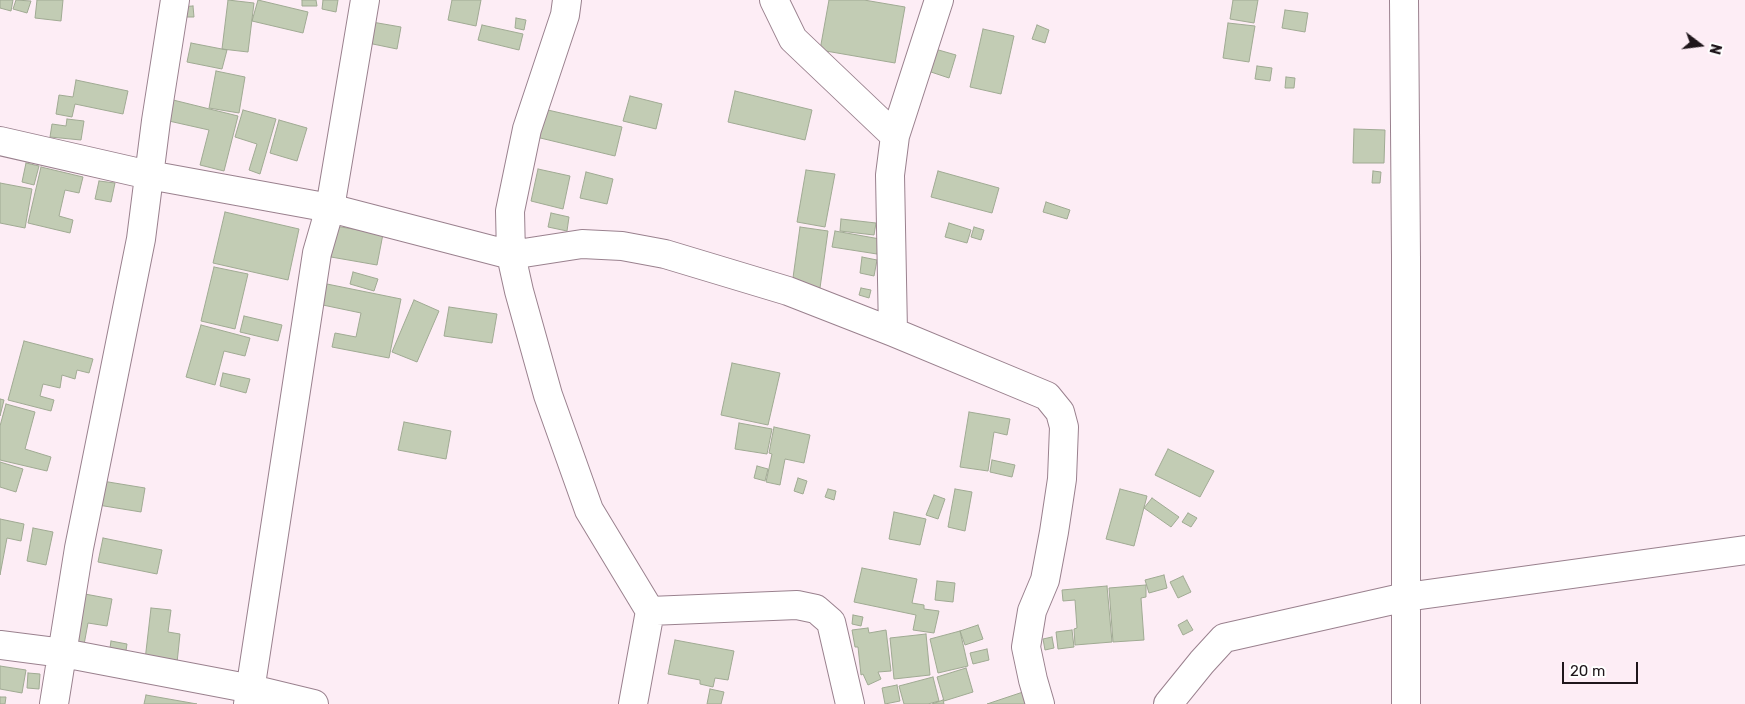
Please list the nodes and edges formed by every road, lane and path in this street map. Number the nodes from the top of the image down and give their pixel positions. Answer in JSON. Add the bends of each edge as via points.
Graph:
{"nodes":[{"id":1,"x":175,"y":0,"type":"edge"},
{"id":2,"x":365,"y":0,"type":"edge"},
{"id":3,"x":567,"y":0,"type":"edge"},
{"id":4,"x":774,"y":0,"type":"edge"},
{"id":5,"x":939,"y":0,"type":"edge"},
{"id":6,"x":1404,"y":0,"type":"edge"},
{"id":7,"x":895,"y":136,"type":"junction"},
{"id":8,"x":0,"y":141,"type":"edge"},
{"id":9,"x":149,"y":175,"type":"junction"},
{"id":10,"x":330,"y":208,"type":"junction"},
{"id":11,"x":511,"y":255,"type":"junction"},
{"id":12,"x":894,"y":332,"type":"junction"},
{"id":13,"x":1745,"y":550,"type":"edge"},
{"id":14,"x":1406,"y":597,"type":"junction"},
{"id":15,"x":650,"y":611,"type":"junction"},
{"id":16,"x":0,"y":644,"type":"edge"},
{"id":17,"x":63,"y":653,"type":"junction"},
{"id":18,"x":250,"y":696,"type":"edge"},
{"id":19,"x":54,"y":704,"type":"edge"},
{"id":20,"x":314,"y":704,"type":"edge"},
{"id":21,"x":633,"y":704,"type":"edge"},
{"id":22,"x":850,"y":704,"type":"edge"},
{"id":23,"x":1040,"y":704,"type":"edge"},
{"id":24,"x":1168,"y":704,"type":"edge"},
{"id":25,"x":1406,"y":704,"type":"edge"}],
"edges":[{"from":1,"to":9,"type":"street"},
{"from":2,"to":10,"type":"street"},
{"from":3,"to":11,"type":"street","via":[[565,15],[527,129],[510,211]]},
{"from":4,"to":7,"type":"street","via":[[793,39]]},
{"from":5,"to":7,"type":"street"},
{"from":6,"to":14,"type":"street"},
{"from":7,"to":12,"type":"street","via":[[890,175]]},
{"from":8,"to":9,"type":"street"},
{"from":9,"to":10,"type":"street"},
{"from":9,"to":17,"type":"street","via":[[141,239],[79,548]]},
{"from":10,"to":11,"type":"street"},
{"from":10,"to":18,"type":"street","via":[[317,253]]},
{"from":11,"to":12,"type":"street","via":[[582,244],[622,246],[665,254],[788,291]]},
{"from":11,"to":15,"type":"street","via":[[548,395],[589,510]]},
{"from":12,"to":23,"type":"street","via":[[1046,396],[1060,412],[1064,427],[1062,479],[1045,580],[1032,611],[1026,647]]},
{"from":13,"to":14,"type":"street"},
{"from":14,"to":24,"type":"street","via":[[1224,638]]},
{"from":14,"to":25,"type":"street"},
{"from":15,"to":21,"type":"street"},
{"from":15,"to":22,"type":"street","via":[[797,605],[816,609],[831,622]]},
{"from":16,"to":17,"type":"street"},
{"from":17,"to":18,"type":"street"},
{"from":17,"to":19,"type":"street"},
{"from":18,"to":20,"type":"street"}]}
